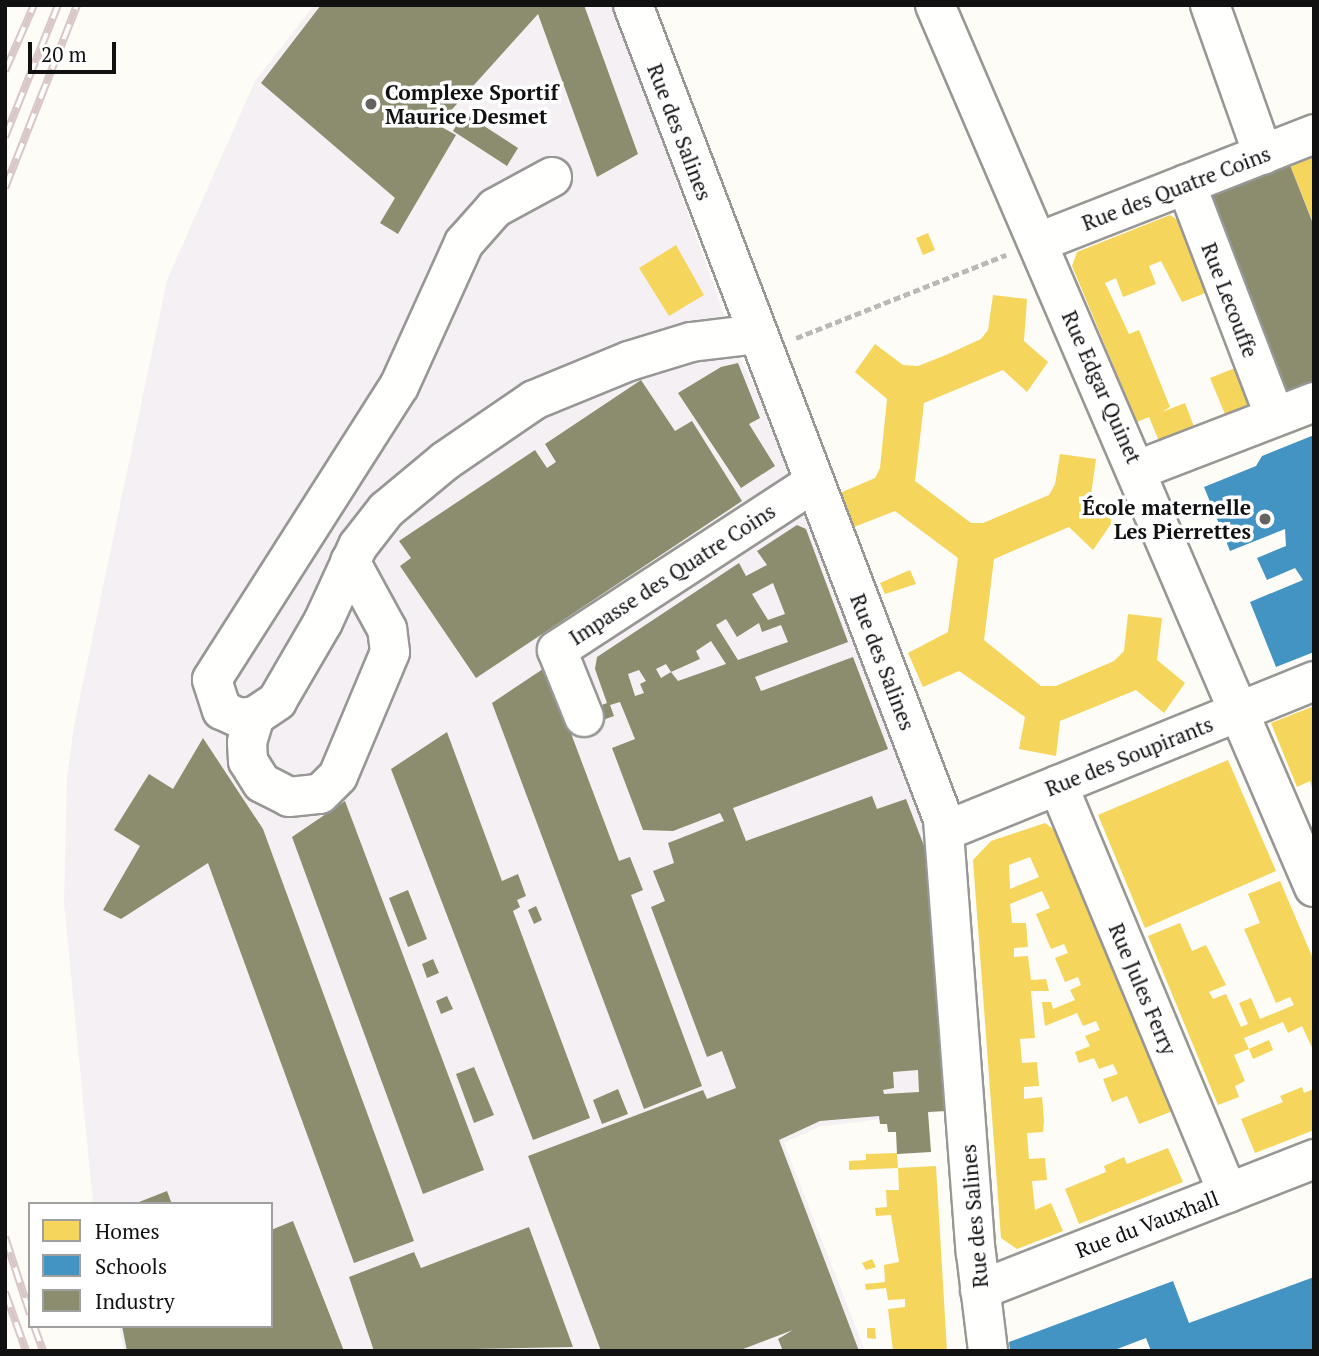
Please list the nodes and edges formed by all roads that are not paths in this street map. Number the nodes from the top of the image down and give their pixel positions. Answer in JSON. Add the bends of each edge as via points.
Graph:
{"nodes":[{"id":1,"x":632,"y":5,"type":"edge"},
{"id":2,"x":935,"y":5,"type":"edge"},
{"id":3,"x":1210,"y":5,"type":"edge"},
{"id":4,"x":1314,"y":134,"type":"edge"},
{"id":5,"x":1263,"y":155,"type":"junction"},
{"id":6,"x":552,"y":177,"type":"dead end"},
{"id":7,"x":1186,"y":184,"type":"junction"},
{"id":8,"x":1039,"y":242,"type":"junction"},
{"id":9,"x":760,"y":342,"type":"junction"},
{"id":10,"x":1314,"y":402,"type":"edge"},
{"id":11,"x":1275,"y":417,"type":"junction"},
{"id":12,"x":1138,"y":470,"type":"junction"},
{"id":13,"x":813,"y":483,"type":"junction"},
{"id":14,"x":350,"y":561,"type":"junction"},
{"id":15,"x":1314,"y":681,"type":"edge"},
{"id":16,"x":1240,"y":712,"type":"junction"},
{"id":17,"x":255,"y":716,"type":"junction"},
{"id":18,"x":584,"y":717,"type":"dead end"},
{"id":19,"x":1058,"y":785,"type":"junction"},
{"id":20,"x":945,"y":831,"type":"junction"},
{"id":21,"x":1314,"y":887,"type":"edge"},
{"id":22,"x":1314,"y":1159,"type":"edge"},
{"id":23,"x":1228,"y":1193,"type":"junction"},
{"id":24,"x":980,"y":1290,"type":"junction"},
{"id":25,"x":988,"y":1351,"type":"edge"}],
"edges":[{"from":1,"to":9,"type":"street","name":"Rue des Salines"},
{"from":2,"to":8,"type":"street","name":"Rue Edgar Quinet"},
{"from":3,"to":5,"type":"street"},
{"from":4,"to":5,"type":"street","name":"Rue des Quatre Coins"},
{"from":5,"to":7,"type":"street","name":"Rue des Quatre Coins"},
{"from":6,"to":17,"type":"street","via":[[495,208],[464,243],[399,386],[212,680],[222,710],[239,718]]},
{"from":7,"to":8,"type":"street","name":"Rue des Quatre Coins"},
{"from":7,"to":11,"type":"street","name":"Rue Lecouffe"},
{"from":8,"to":12,"type":"street","name":"Rue Edgar Quinet"},
{"from":9,"to":13,"type":"street","name":"Rue des Salines"},
{"from":9,"to":14,"type":"street","via":[[691,342],[629,361],[534,400],[445,461],[386,510]]},
{"from":10,"to":11,"type":"street"},
{"from":11,"to":12,"type":"street"},
{"from":12,"to":16,"type":"street","name":"Rue Edgar Quinet"},
{"from":13,"to":18,"type":"street","name":"Impasse des Quatre Coins","via":[[557,650]]},
{"from":13,"to":20,"type":"street","name":"Rue des Salines","via":[[939,805]]},
{"from":14,"to":17,"type":"street","via":[[323,622],[277,701]]},
{"from":14,"to":17,"type":"street","via":[[387,629],[390,652],[338,775],[320,794],[289,797],[262,783],[248,761],[247,742]]},
{"from":15,"to":16,"type":"street","name":"Rue des Soupirants"},
{"from":16,"to":19,"type":"street","name":"Rue des Soupirants"},
{"from":16,"to":21,"type":"street","name":"Rue Edgar Quinet"},
{"from":19,"to":20,"type":"street","name":"Rue des Soupirants"},
{"from":19,"to":23,"type":"street","name":"Rue Jules Ferry"},
{"from":20,"to":24,"type":"street","name":"Rue des Salines"},
{"from":22,"to":23,"type":"street","name":"Rue du Vauxhall"},
{"from":23,"to":24,"type":"street","name":"Rue du Vauxhall"},
{"from":24,"to":25,"type":"street","name":"Rue des Salines"}]}
